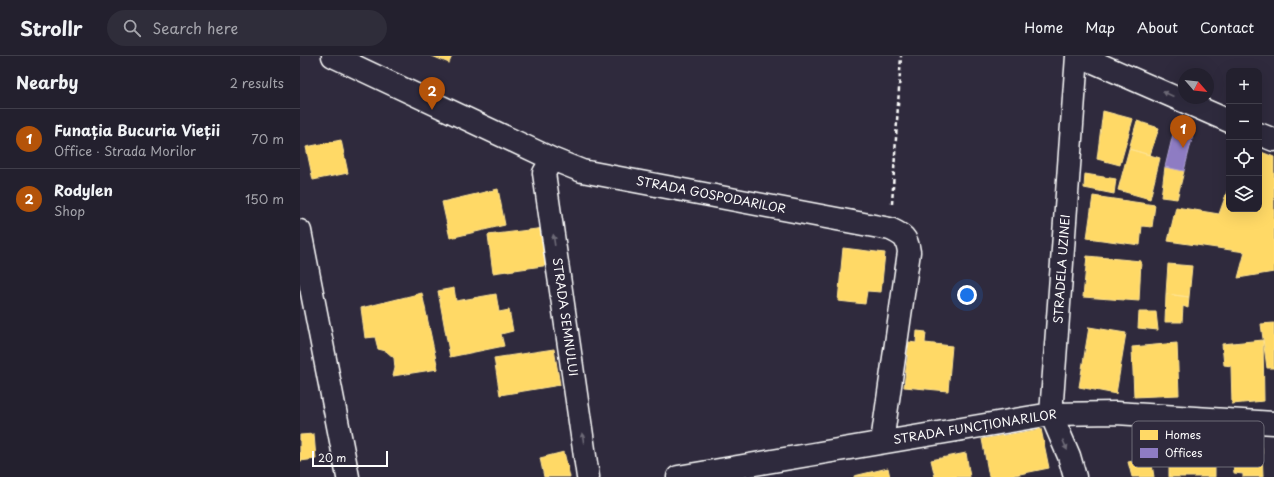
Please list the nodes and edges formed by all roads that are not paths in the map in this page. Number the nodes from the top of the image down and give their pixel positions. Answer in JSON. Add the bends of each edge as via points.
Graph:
{"nodes":[{"id":1,"x":333,"y":56,"type":"edge"},
{"id":2,"x":1077,"y":56,"type":"edge"},
{"id":3,"x":1080,"y":56,"type":"edge"},
{"id":4,"x":1226,"y":120,"type":"edge"},
{"id":5,"x":1262,"y":135,"type":"edge"},
{"id":6,"x":1274,"y":140,"type":"edge"},
{"id":7,"x":552,"y":159,"type":"junction"},
{"id":8,"x":300,"y":231,"type":"edge"},
{"id":9,"x":1051,"y":414,"type":"junction"},
{"id":10,"x":1242,"y":421,"type":"edge"},
{"id":11,"x":1264,"y":422,"type":"edge"},
{"id":12,"x":1274,"y":423,"type":"edge"},
{"id":13,"x":882,"y":442,"type":"junction"},
{"id":14,"x":348,"y":477,"type":"edge"},
{"id":15,"x":588,"y":477,"type":"edge"},
{"id":16,"x":678,"y":477,"type":"edge"},
{"id":17,"x":1075,"y":477,"type":"edge"}],
"edges":[{"from":1,"to":7,"type":"street","name":"STRADA GOSPODARILOR"},
{"from":2,"to":9,"type":"street","name":"STRADELA UZINEI"},
{"from":4,"to":3,"type":"street","one_way":true},
{"from":5,"to":6,"type":"street"},
{"from":7,"to":13,"type":"street","name":"STRADA GOSPODARILOR","via":[[582,171],[890,229],[901,234],[908,242],[909,252]]},
{"from":15,"to":7,"type":"street","name":"STRADA SEMNULUI","one_way":true,"via":[[544,173]]},
{"from":8,"to":14,"type":"street"},
{"from":9,"to":10,"type":"street","name":"STRADA FUNCȚIONARILOR","via":[[1116,413]]},
{"from":9,"to":13,"type":"street","name":"STRADA FUNCȚIONARILOR"},
{"from":9,"to":17,"type":"street","name":"STRADELA UZINEI","one_way":true},
{"from":11,"to":12,"type":"street","name":"STRADA FUNCȚIONARILOR"},
{"from":13,"to":16,"type":"street","name":"STRADA FUNCȚIONARILOR"}]}
